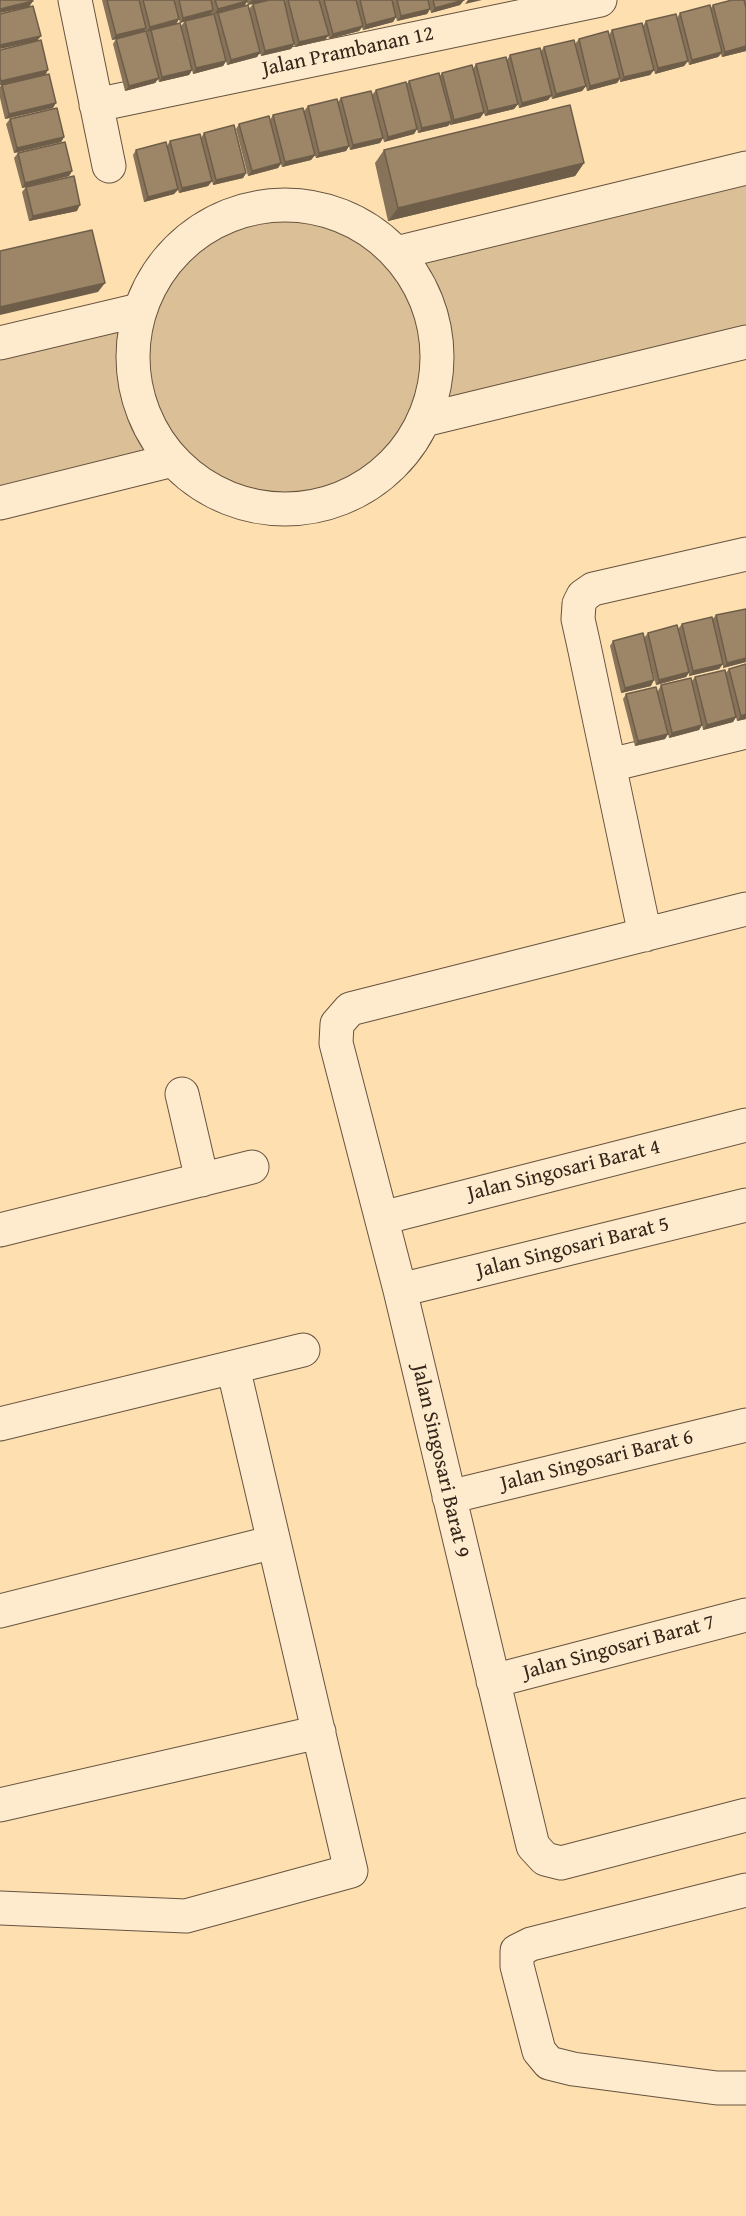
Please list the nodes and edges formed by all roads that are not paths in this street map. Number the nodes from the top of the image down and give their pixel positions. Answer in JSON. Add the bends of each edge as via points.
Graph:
{"nodes":[{"id":1,"x":75,"y":0,"type":"edge"},
{"id":2,"x":600,"y":0,"type":"edge"},
{"id":3,"x":96,"y":105,"type":"junction"},
{"id":4,"x":109,"y":166,"type":"dead end"},
{"id":5,"x":746,"y":168,"type":"edge"},
{"id":6,"x":396,"y":253,"type":"junction"},
{"id":7,"x":139,"y":310,"type":"junction"},
{"id":8,"x":746,"y":342,"type":"edge"},
{"id":9,"x":0,"y":343,"type":"edge"},
{"id":10,"x":424,"y":420,"type":"junction"},
{"id":11,"x":173,"y":460,"type":"junction"},
{"id":12,"x":0,"y":503,"type":"edge"},
{"id":13,"x":746,"y":554,"type":"edge"},
{"id":14,"x":746,"y":732,"type":"edge"},
{"id":15,"x":610,"y":765,"type":"junction"},
{"id":16,"x":746,"y":909,"type":"edge"},
{"id":17,"x":645,"y":935,"type":"junction"},
{"id":18,"x":182,"y":1094,"type":"dead end"},
{"id":19,"x":746,"y":1125,"type":"edge"},
{"id":20,"x":252,"y":1167,"type":"dead end"},
{"id":21,"x":202,"y":1180,"type":"junction"},
{"id":22,"x":746,"y":1206,"type":"edge"},
{"id":23,"x":382,"y":1218,"type":"junction"},
{"id":24,"x":0,"y":1230,"type":"edge"},
{"id":25,"x":400,"y":1290,"type":"junction"},
{"id":26,"x":303,"y":1350,"type":"dead end"},
{"id":27,"x":233,"y":1367,"type":"junction"},
{"id":28,"x":0,"y":1424,"type":"edge"},
{"id":29,"x":746,"y":1425,"type":"edge"},
{"id":30,"x":448,"y":1497,"type":"junction"},
{"id":31,"x":274,"y":1542,"type":"junction"},
{"id":32,"x":0,"y":1611,"type":"edge"},
{"id":33,"x":746,"y":1616,"type":"edge"},
{"id":34,"x":493,"y":1682,"type":"junction"},
{"id":35,"x":319,"y":1732,"type":"junction"},
{"id":36,"x":0,"y":1805,"type":"edge"},
{"id":37,"x":746,"y":1815,"type":"edge"},
{"id":38,"x":746,"y":1890,"type":"edge"},
{"id":39,"x":0,"y":1908,"type":"edge"},
{"id":40,"x":746,"y":2088,"type":"edge"}],
"edges":[{"from":1,"to":3,"type":"street"},
{"from":2,"to":3,"type":"street","name":"Jalan Prambanan 12"},
{"from":3,"to":4,"type":"street"},
{"from":5,"to":6,"type":"street"},
{"from":6,"to":7,"type":"street","via":[[350,219],[322,210],[294,205],[237,212],[211,224],[180,246],[151,284]]},
{"from":6,"to":10,"type":"street","via":[[428,303],[435,332],[434,391]]},
{"from":7,"to":9,"type":"street"},
{"from":7,"to":11,"type":"street","via":[[132,363],[137,397],[156,439]]},
{"from":8,"to":10,"type":"street"},
{"from":10,"to":11,"type":"street","via":[[409,445],[365,486],[339,499],[310,506],[280,509],[221,495],[195,480]]},
{"from":11,"to":12,"type":"street"},
{"from":13,"to":15,"type":"street","via":[[592,590],[583,596],[578,619]]},
{"from":14,"to":15,"type":"street"},
{"from":15,"to":17,"type":"street"},
{"from":16,"to":17,"type":"street"},
{"from":17,"to":23,"type":"street","name":"Jalan Singosari Barat 9","via":[[350,1009],[337,1023],[336,1043]]},
{"from":18,"to":21,"type":"street"},
{"from":19,"to":23,"type":"street","name":"Jalan Singosari Barat 4"},
{"from":20,"to":21,"type":"street"},
{"from":21,"to":24,"type":"street"},
{"from":22,"to":25,"type":"street","name":"Jalan Singosari Barat 5"},
{"from":23,"to":25,"type":"street","name":"Jalan Singosari Barat 9"},
{"from":25,"to":30,"type":"street","name":"Jalan Singosari Barat 9"},
{"from":26,"to":27,"type":"street"},
{"from":27,"to":28,"type":"street"},
{"from":27,"to":31,"type":"street"},
{"from":29,"to":30,"type":"street","name":"Jalan Singosari Barat 6"},
{"from":30,"to":34,"type":"street","name":"Jalan Singosari Barat 9"},
{"from":31,"to":32,"type":"street"},
{"from":31,"to":35,"type":"street"},
{"from":33,"to":34,"type":"street","name":"Jalan Singosari Barat 7"},
{"from":34,"to":37,"type":"street","name":"Jalan Singosari Barat 9","via":[[533,1846],[545,1859],[561,1863]]},
{"from":35,"to":36,"type":"street"},
{"from":35,"to":39,"type":"street","via":[[351,1871],[186,1917]]},
{"from":38,"to":40,"type":"street","via":[[531,1944],[518,1951],[517,1966],[539,2051],[549,2063],[717,2088]]}]}
